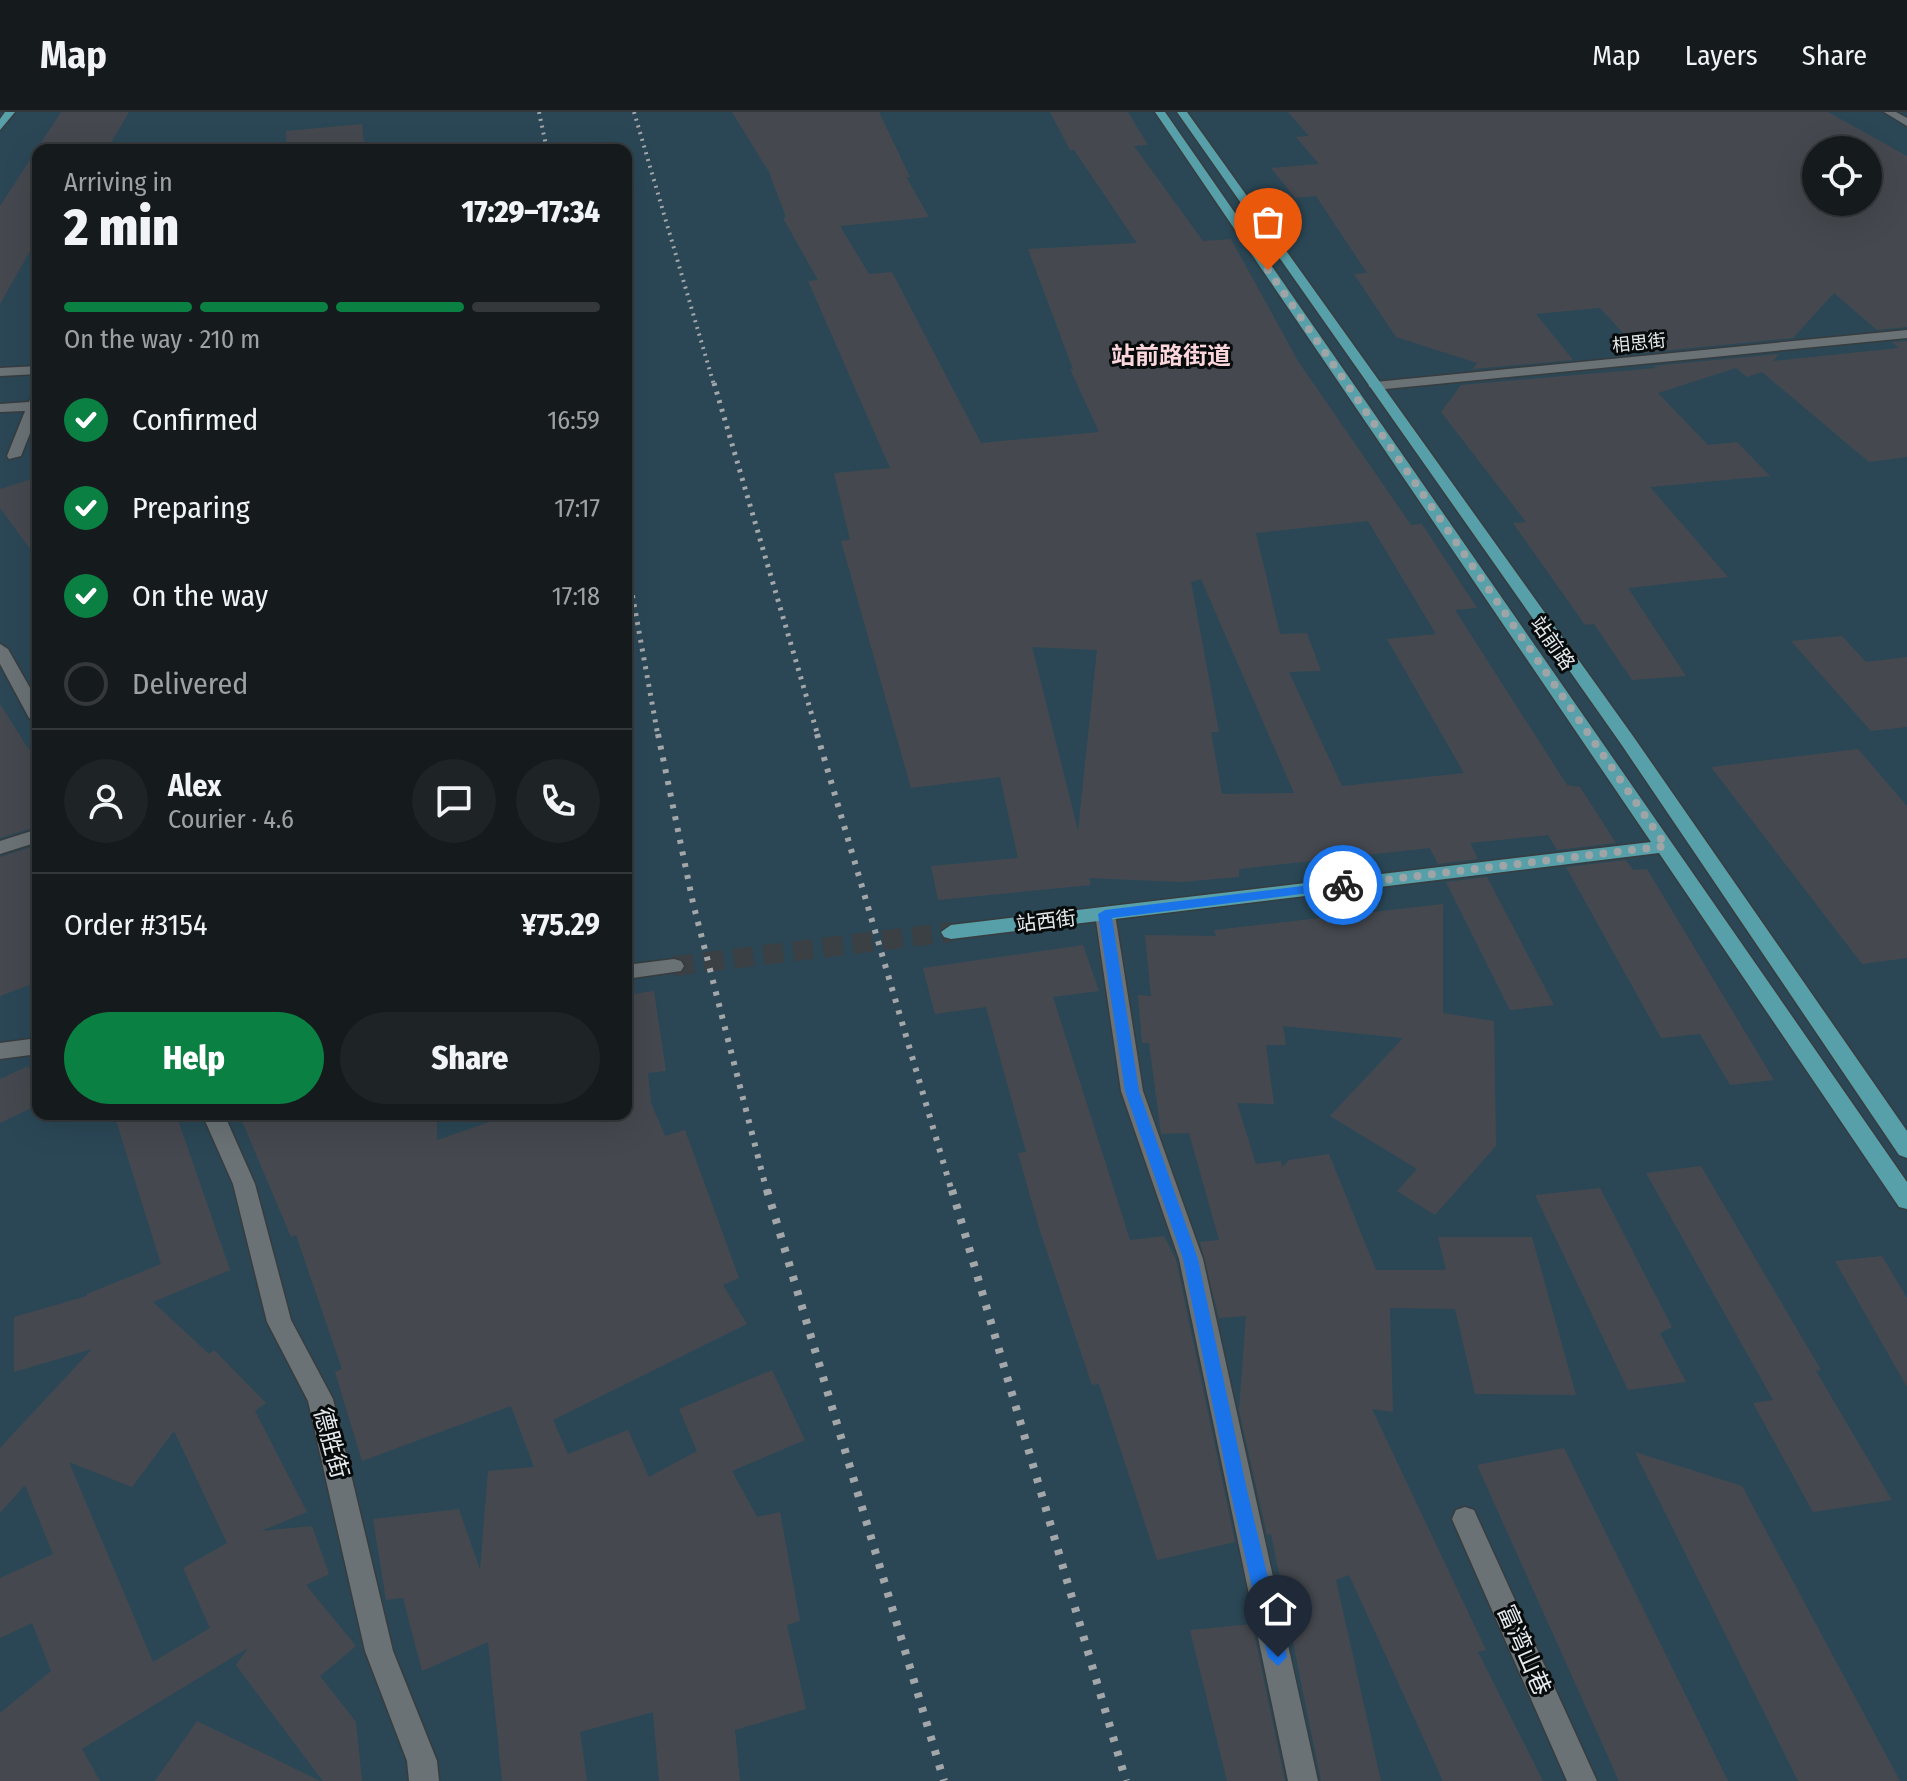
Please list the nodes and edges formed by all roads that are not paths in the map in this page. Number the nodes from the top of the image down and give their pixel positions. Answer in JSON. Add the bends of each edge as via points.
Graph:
{"nodes":[{"id":1,"x":10,"y":112,"type":"edge"},
{"id":2,"x":1160,"y":112,"type":"edge"},
{"id":3,"x":1182,"y":112,"type":"edge"},
{"id":4,"x":1889,"y":112,"type":"edge"},
{"id":5,"x":1907,"y":123,"type":"edge"},
{"id":6,"x":0,"y":127,"type":"edge"},
{"id":7,"x":1907,"y":334,"type":"edge"},
{"id":8,"x":32,"y":370,"type":"edge"},
{"id":9,"x":0,"y":372,"type":"edge"},
{"id":10,"x":1375,"y":386,"type":"junction"},
{"id":11,"x":32,"y":402,"type":"edge"},
{"id":12,"x":0,"y":408,"type":"edge"},
{"id":13,"x":32,"y":411,"type":"edge"},
{"id":14,"x":14,"y":456,"type":"dead end"},
{"id":15,"x":0,"y":649,"type":"edge"},
{"id":16,"x":32,"y":707,"type":"edge"},
{"id":17,"x":32,"y":837,"type":"edge"},
{"id":18,"x":1666,"y":846,"type":"junction"},
{"id":19,"x":0,"y":848,"type":"edge"},
{"id":20,"x":1105,"y":914,"type":"junction"},
{"id":21,"x":951,"y":932,"type":"tunnel mouth"},
{"id":22,"x":674,"y":966,"type":"tunnel mouth"},
{"id":23,"x":632,"y":971,"type":"edge"},
{"id":24,"x":32,"y":1047,"type":"edge"},
{"id":25,"x":0,"y":1051,"type":"edge"},
{"id":26,"x":216,"y":1120,"type":"edge"},
{"id":27,"x":1907,"y":1149,"type":"edge"},
{"id":28,"x":1907,"y":1200,"type":"edge"},
{"id":29,"x":1465,"y":1519,"type":"dead end"},
{"id":30,"x":424,"y":1781,"type":"edge"},
{"id":31,"x":1303,"y":1781,"type":"edge"},
{"id":32,"x":1582,"y":1781,"type":"edge"}],
"edges":[{"from":1,"to":6,"type":"main road"},
{"from":2,"to":18,"type":"main road","name":"站前路"},
{"from":3,"to":10,"type":"main road","name":"站前路"},
{"from":4,"to":5,"type":"street"},
{"from":7,"to":10,"type":"street","name":"相思街"},
{"from":8,"to":9,"type":"street"},
{"from":10,"to":27,"type":"main road","name":"站前路","via":[[1627,740]]},
{"from":11,"to":12,"type":"street"},
{"from":13,"to":14,"type":"street"},
{"from":15,"to":16,"type":"street"},
{"from":17,"to":19,"type":"street"},
{"from":18,"to":20,"type":"main road","name":"站西街"},
{"from":18,"to":28,"type":"main road","name":"站前路"},
{"from":20,"to":21,"type":"main road","name":"站西街"},
{"from":20,"to":31,"type":"street","via":[[1132,1091],[1191,1259]]},
{"from":22,"to":23,"type":"street"},
{"from":24,"to":25,"type":"street"},
{"from":26,"to":30,"type":"street","name":"德胜街","via":[[244,1184],[279,1322],[320,1399],[379,1651],[422,1761]]},
{"from":29,"to":32,"type":"street","name":"富湾山巷"}]}
